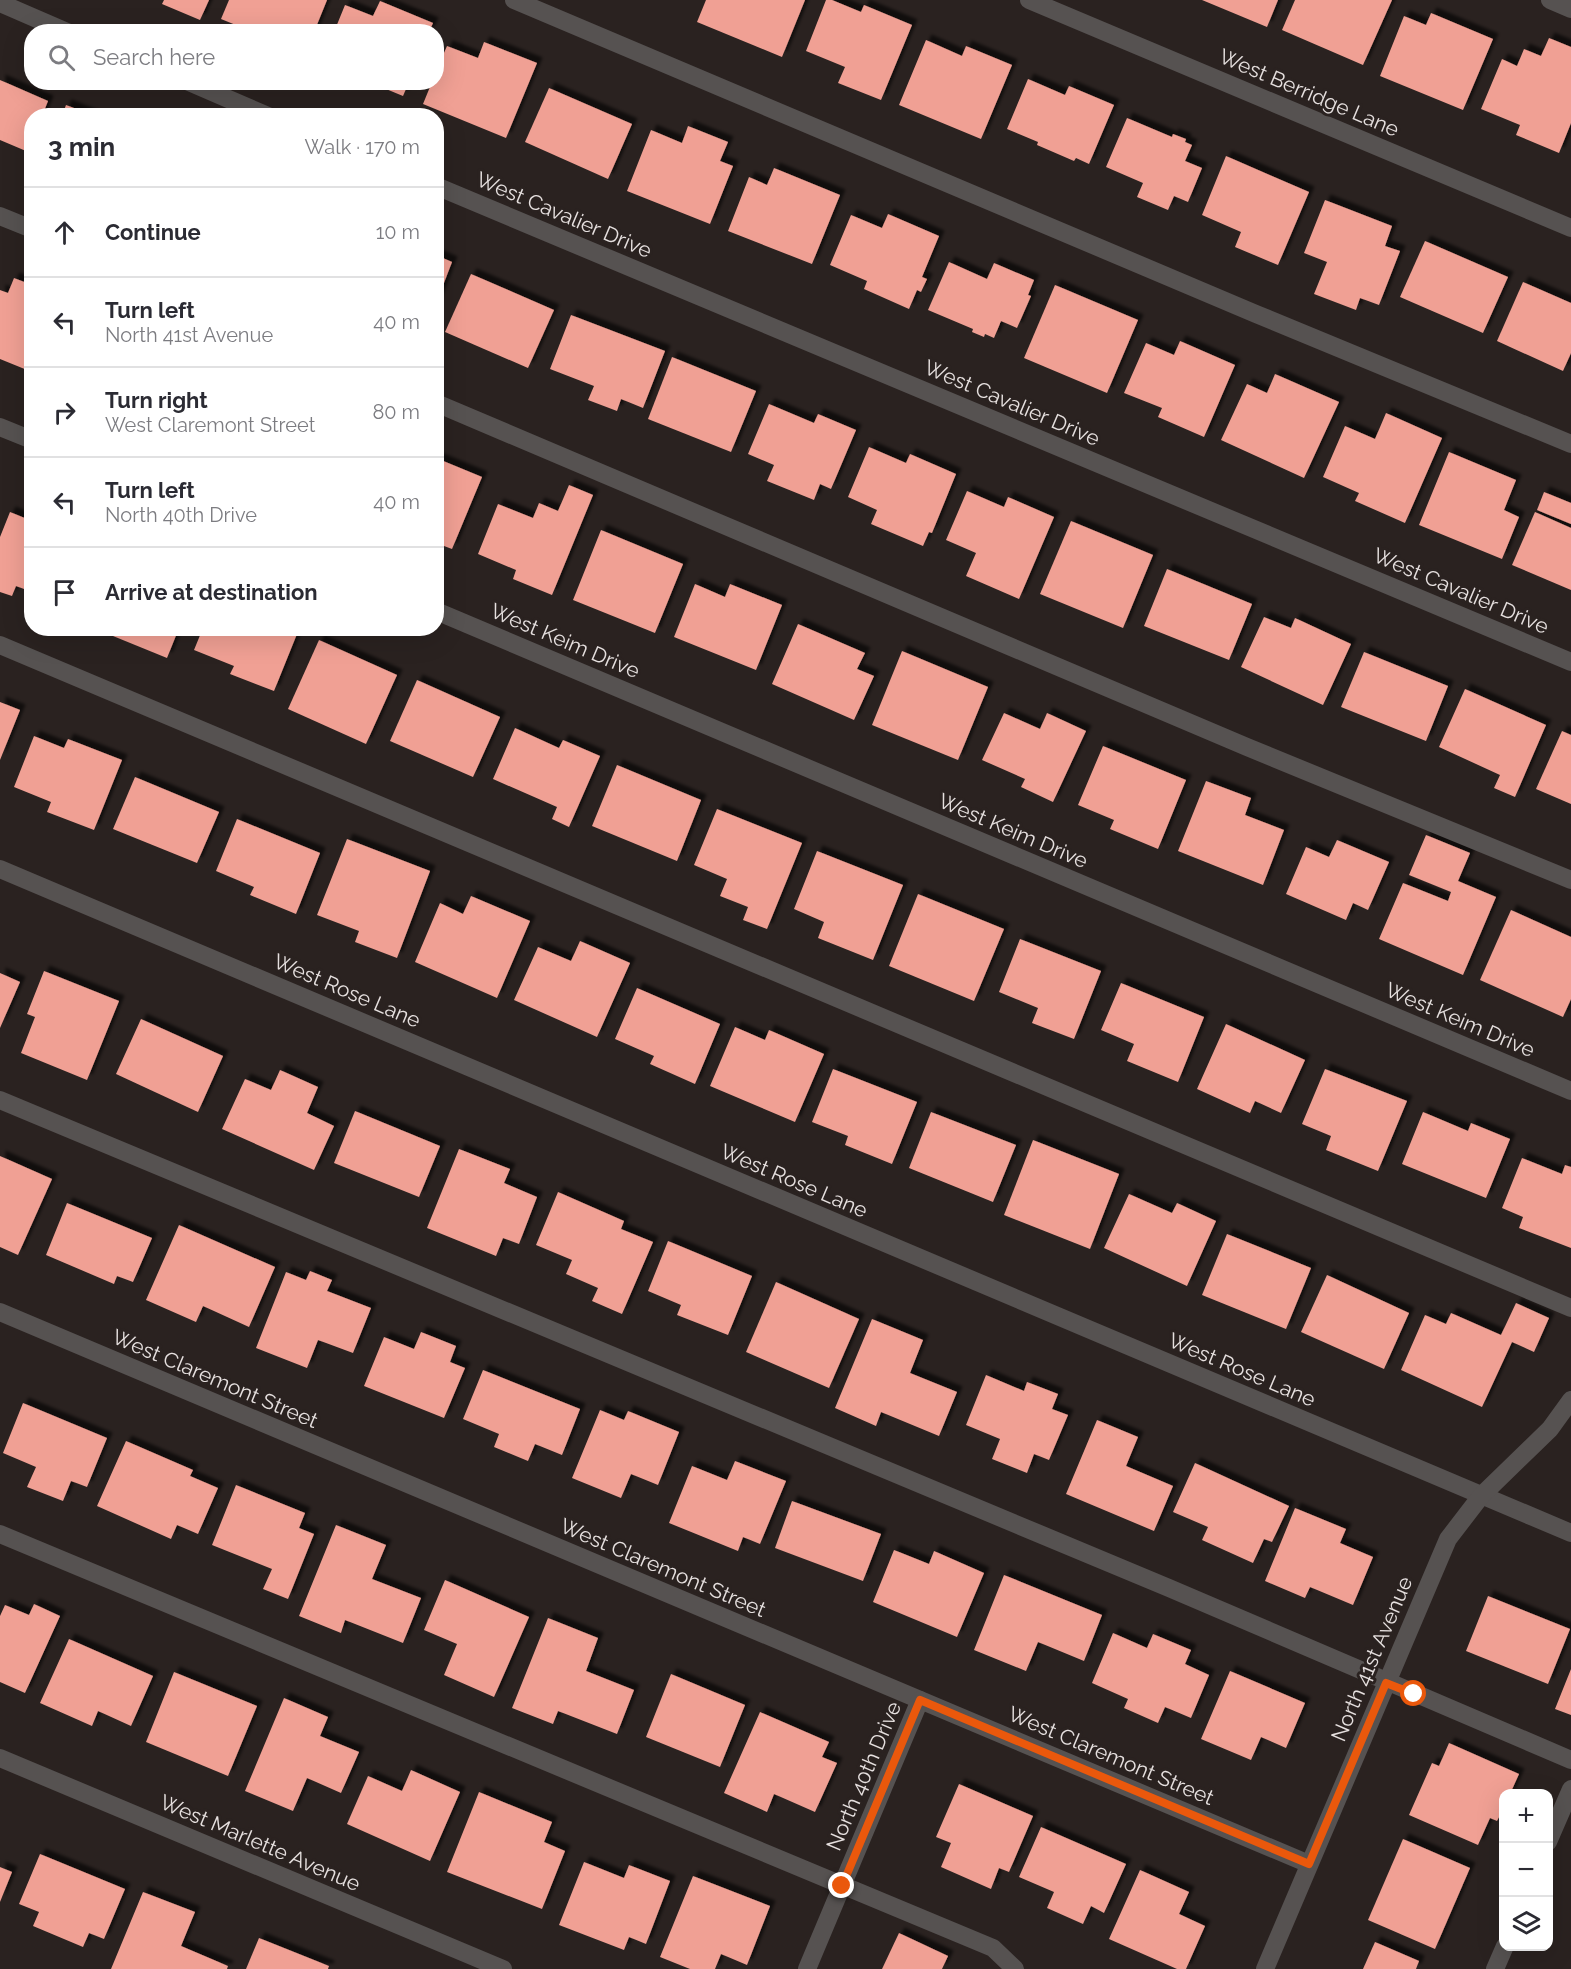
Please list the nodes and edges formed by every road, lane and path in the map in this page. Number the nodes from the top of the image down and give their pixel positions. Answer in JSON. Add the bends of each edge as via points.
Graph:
{"nodes":[{"id":1,"x":514,"y":0,"type":"edge"},
{"id":2,"x":1029,"y":0,"type":"edge"},
{"id":3,"x":1550,"y":0,"type":"edge"},
{"id":4,"x":0,"y":3,"type":"edge"},
{"id":5,"x":1571,"y":9,"type":"edge"},
{"id":6,"x":49,"y":24,"type":"edge"},
{"id":7,"x":208,"y":90,"type":"edge"},
{"id":8,"x":249,"y":108,"type":"edge"},
{"id":9,"x":444,"y":189,"type":"edge"},
{"id":10,"x":0,"y":216,"type":"edge"},
{"id":11,"x":24,"y":226,"type":"edge"},
{"id":12,"x":1571,"y":228,"type":"edge"},
{"id":13,"x":444,"y":406,"type":"edge"},
{"id":14,"x":0,"y":427,"type":"edge"},
{"id":15,"x":24,"y":437,"type":"edge"},
{"id":16,"x":1571,"y":444,"type":"edge"},
{"id":17,"x":444,"y":614,"type":"edge"},
{"id":18,"x":0,"y":645,"type":"edge"},
{"id":19,"x":1571,"y":662,"type":"edge"},
{"id":20,"x":0,"y":869,"type":"edge"},
{"id":21,"x":1571,"y":880,"type":"edge"},
{"id":22,"x":1571,"y":1091,"type":"edge"},
{"id":23,"x":0,"y":1100,"type":"edge"},
{"id":24,"x":1571,"y":1308,"type":"edge"},
{"id":25,"x":0,"y":1312,"type":"edge"},
{"id":26,"x":1571,"y":1400,"type":"edge"},
{"id":27,"x":1480,"y":1496,"type":"junction"},
{"id":28,"x":1571,"y":1533,"type":"edge"},
{"id":29,"x":0,"y":1534,"type":"edge"},
{"id":30,"x":1386,"y":1683,"type":"junction"},
{"id":31,"x":920,"y":1700,"type":"junction"},
{"id":32,"x":0,"y":1758,"type":"edge"},
{"id":33,"x":1571,"y":1760,"type":"edge"},
{"id":34,"x":1571,"y":1789,"type":"edge"},
{"id":35,"x":1553,"y":1830,"type":"edge"},
{"id":36,"x":1309,"y":1864,"type":"junction"},
{"id":37,"x":842,"y":1886,"type":"junction"},
{"id":38,"x":1503,"y":1951,"type":"edge"},
{"id":39,"x":503,"y":1969,"type":"edge"},
{"id":40,"x":807,"y":1969,"type":"edge"},
{"id":41,"x":1015,"y":1969,"type":"edge"},
{"id":42,"x":1265,"y":1969,"type":"edge"},
{"id":43,"x":1495,"y":1969,"type":"edge"}],
"edges":[{"from":1,"to":16,"type":"street"},
{"from":2,"to":12,"type":"street","name":"West Berridge Lane"},
{"from":3,"to":5,"type":"street"},
{"from":4,"to":6,"type":"street"},
{"from":7,"to":8,"type":"street"},
{"from":9,"to":19,"type":"street","name":"West Cavalier Drive"},
{"from":10,"to":11,"type":"street"},
{"from":13,"to":21,"type":"street"},
{"from":14,"to":15,"type":"street"},
{"from":17,"to":22,"type":"street","name":"West Keim Drive"},
{"from":18,"to":24,"type":"street"},
{"from":20,"to":27,"type":"street","name":"West Rose Lane"},
{"from":23,"to":30,"type":"street","via":[[1169,1588]]},
{"from":25,"to":31,"type":"street","name":"West Claremont Street"},
{"from":26,"to":27,"type":"street","name":"North 41st Avenue","via":[[1550,1429]]},
{"from":27,"to":28,"type":"street","name":"West Rose Lane"},
{"from":27,"to":30,"type":"street","name":"North 41st Avenue","via":[[1448,1539]]},
{"from":29,"to":37,"type":"street"},
{"from":30,"to":33,"type":"street"},
{"from":30,"to":36,"type":"street","name":"North 41st Avenue"},
{"from":31,"to":36,"type":"street","name":"West Claremont Street"},
{"from":31,"to":37,"type":"street","name":"North 40th Drive"},
{"from":32,"to":39,"type":"street","name":"West Marlette Avenue"},
{"from":34,"to":35,"type":"street"},
{"from":36,"to":42,"type":"street","name":"North 41st Avenue"},
{"from":37,"to":40,"type":"street","name":"North 40th Drive"},
{"from":37,"to":41,"type":"street","via":[[993,1948]]},
{"from":38,"to":43,"type":"street"}]}
